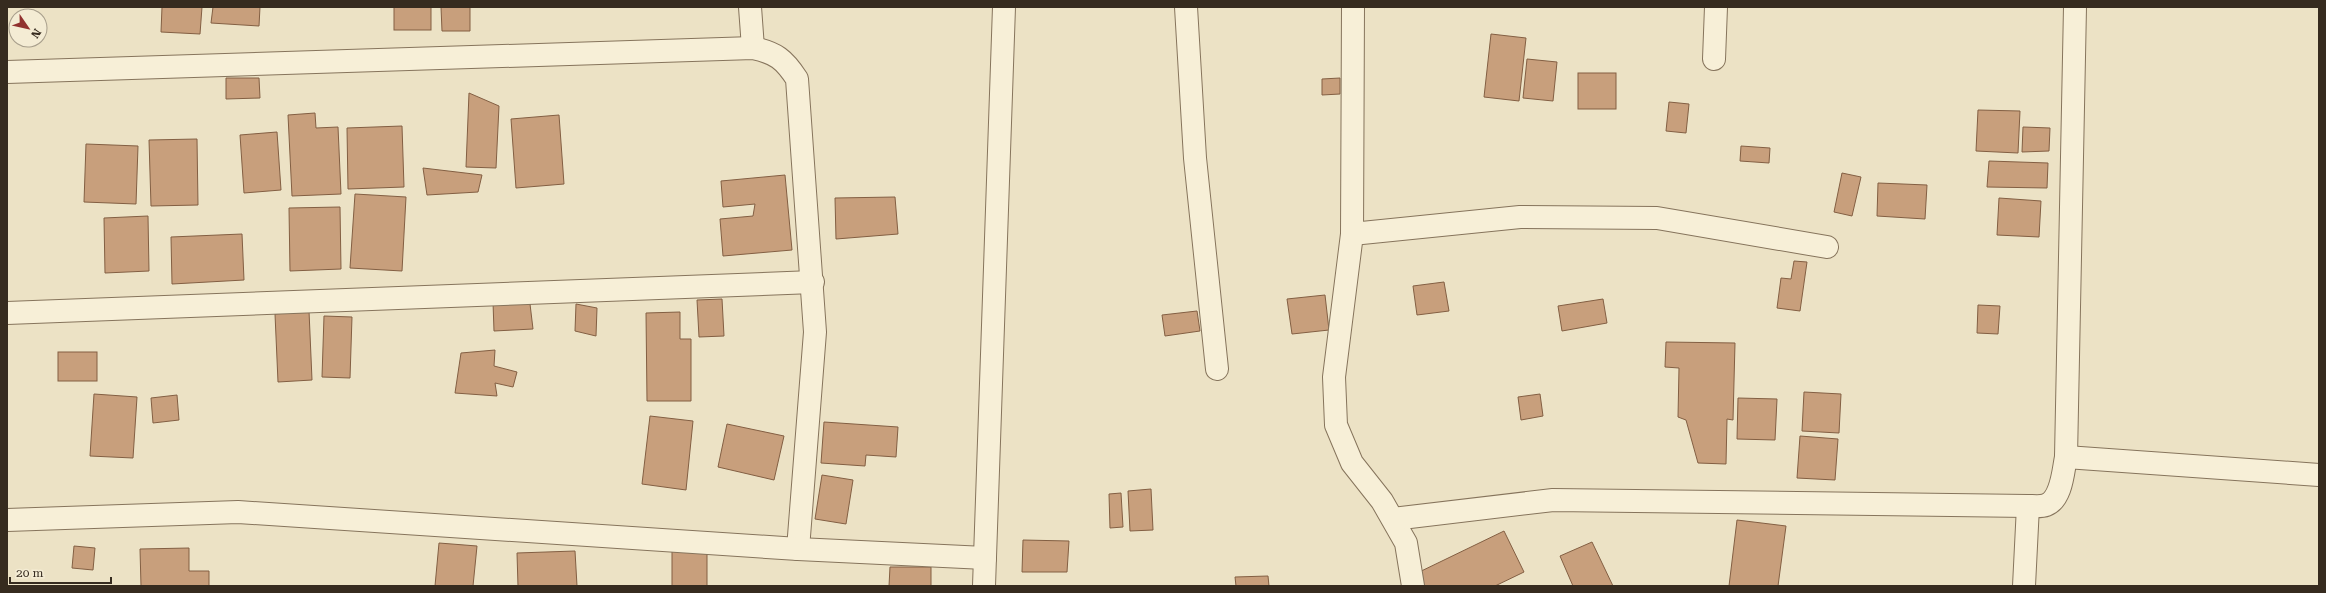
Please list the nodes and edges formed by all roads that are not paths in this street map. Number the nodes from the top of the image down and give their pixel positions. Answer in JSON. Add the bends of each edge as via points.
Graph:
{"nodes":[{"id":1,"x":750,"y":7,"type":"edge"},
{"id":2,"x":1004,"y":7,"type":"edge"},
{"id":3,"x":1186,"y":7,"type":"edge"},
{"id":4,"x":1349,"y":7,"type":"edge"},
{"id":5,"x":1716,"y":7,"type":"edge"},
{"id":6,"x":2075,"y":7,"type":"edge"},
{"id":7,"x":753,"y":48,"type":"junction"},
{"id":8,"x":1714,"y":59,"type":"dead end"},
{"id":9,"x":7,"y":72,"type":"edge"},
{"id":10,"x":1352,"y":234,"type":"junction"},
{"id":11,"x":1827,"y":246,"type":"dead end"},
{"id":12,"x":812,"y":282,"type":"junction"},
{"id":13,"x":7,"y":313,"type":"edge"},
{"id":14,"x":1217,"y":369,"type":"dead end"},
{"id":15,"x":2066,"y":457,"type":"junction"},
{"id":16,"x":2319,"y":475,"type":"edge"},
{"id":17,"x":2028,"y":506,"type":"junction"},
{"id":18,"x":1393,"y":519,"type":"junction"},
{"id":19,"x":7,"y":520,"type":"edge"},
{"id":20,"x":798,"y":549,"type":"junction"},
{"id":21,"x":985,"y":558,"type":"junction"},
{"id":22,"x":984,"y":586,"type":"edge"},
{"id":23,"x":1413,"y":586,"type":"edge"},
{"id":24,"x":2024,"y":586,"type":"edge"}],
"edges":[{"from":1,"to":7,"type":"street"},
{"from":2,"to":21,"type":"street"},
{"from":3,"to":14,"type":"street","via":[[1196,158]]},
{"from":4,"to":10,"type":"street"},
{"from":5,"to":8,"type":"street"},
{"from":6,"to":15,"type":"street"},
{"from":7,"to":9,"type":"street"},
{"from":7,"to":12,"type":"street","via":[[770,52],[786,62],[797,79]]},
{"from":10,"to":11,"type":"street","via":[[1520,217],[1657,218]]},
{"from":10,"to":18,"type":"street","via":[[1334,377],[1336,425],[1352,463]]},
{"from":12,"to":13,"type":"street"},
{"from":12,"to":20,"type":"street","via":[[815,332]]},
{"from":15,"to":16,"type":"street"},
{"from":15,"to":17,"type":"street","via":[[2059,489],[2054,499],[2047,505]]},
{"from":17,"to":18,"type":"street","via":[[1553,500]]},
{"from":17,"to":24,"type":"street"},
{"from":18,"to":23,"type":"street","via":[[1406,543]]},
{"from":19,"to":20,"type":"street","via":[[238,512]]},
{"from":20,"to":21,"type":"street"},
{"from":21,"to":22,"type":"street"}]}
